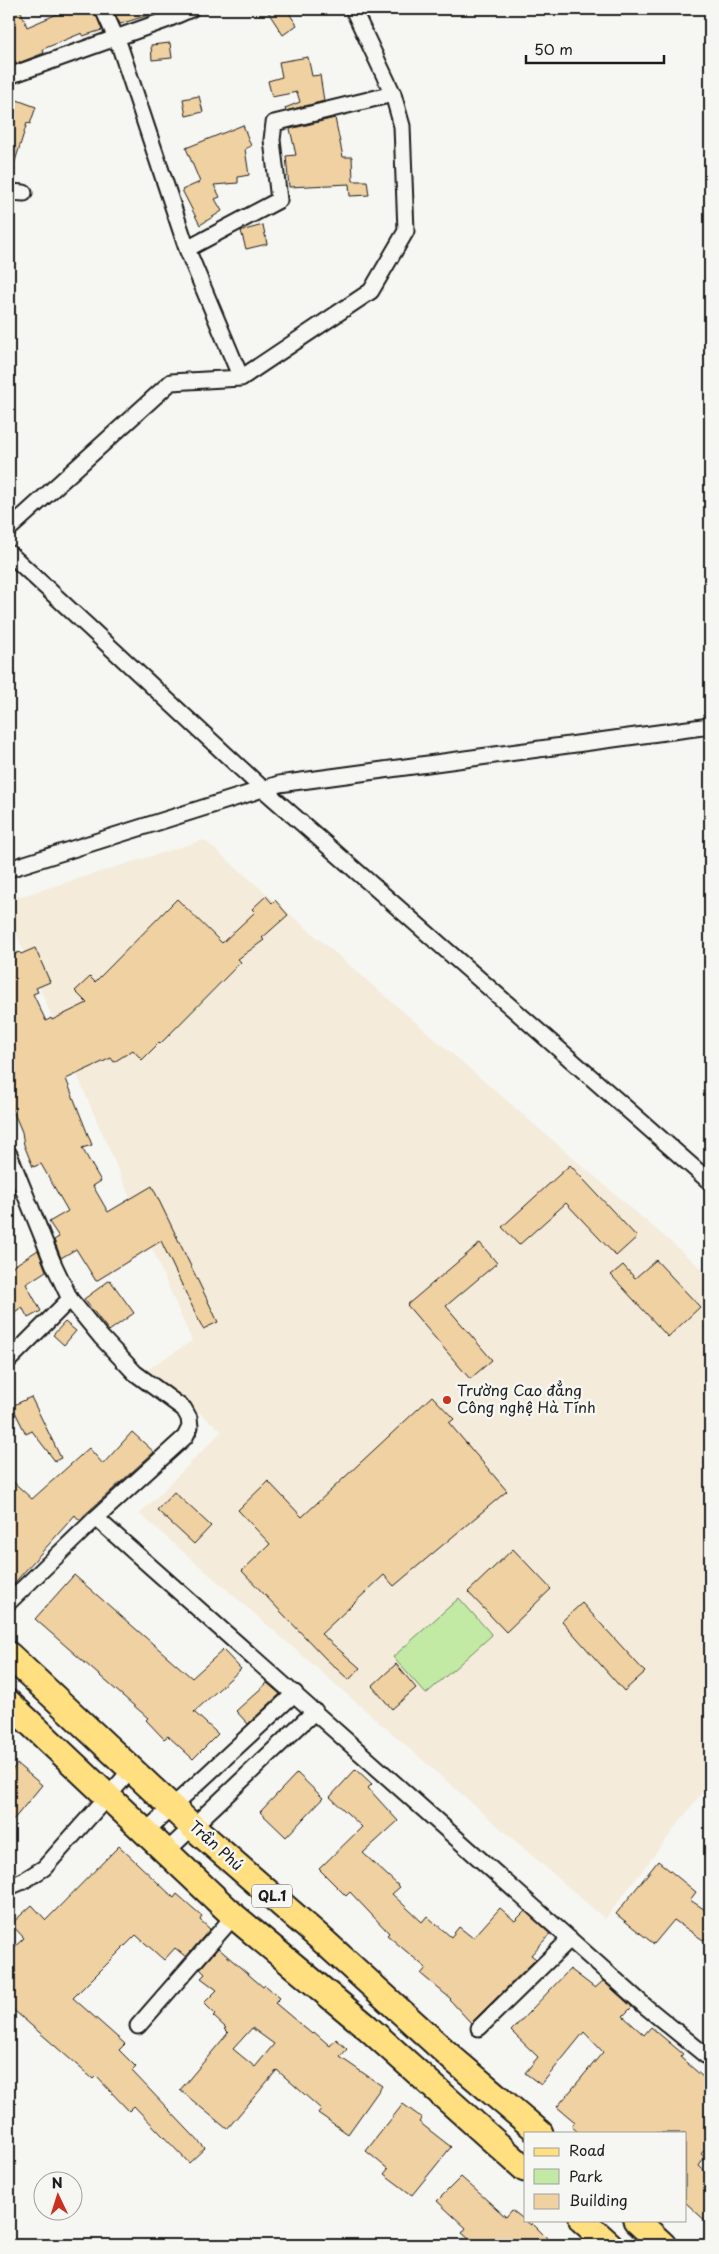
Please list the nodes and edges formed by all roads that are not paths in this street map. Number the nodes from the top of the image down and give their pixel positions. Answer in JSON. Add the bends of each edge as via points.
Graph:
{"nodes":[{"id":1,"x":103,"y":9,"type":"edge"},
{"id":2,"x":191,"y":9,"type":"edge"},
{"id":3,"x":353,"y":9,"type":"edge"},
{"id":4,"x":116,"y":37,"type":"junction"},
{"id":5,"x":9,"y":76,"type":"edge"},
{"id":6,"x":393,"y":94,"type":"junction"},
{"id":7,"x":9,"y":192,"type":"edge"},
{"id":8,"x":24,"y":194,"type":"dead end"},
{"id":9,"x":187,"y":249,"type":"junction"},
{"id":10,"x":241,"y":378,"type":"junction"},
{"id":11,"x":9,"y":529,"type":"edge"},
{"id":12,"x":9,"y":553,"type":"edge"},
{"id":13,"x":710,"y":726,"type":"edge"},
{"id":14,"x":263,"y":789,"type":"junction"},
{"id":15,"x":9,"y":869,"type":"edge"},
{"id":16,"x":9,"y":1154,"type":"edge"},
{"id":17,"x":710,"y":1182,"type":"edge"},
{"id":18,"x":70,"y":1298,"type":"junction"},
{"id":19,"x":10,"y":1355,"type":"edge"},
{"id":20,"x":96,"y":1518,"type":"junction"},
{"id":21,"x":9,"y":1602,"type":"edge"},
{"id":22,"x":9,"y":1655,"type":"edge"},
{"id":23,"x":296,"y":1693,"type":"junction"},
{"id":24,"x":9,"y":1703,"type":"edge"},
{"id":25,"x":315,"y":1711,"type":"junction"},
{"id":26,"x":132,"y":1769,"type":"junction"},
{"id":27,"x":107,"y":1796,"type":"junction"},
{"id":28,"x":173,"y":1806,"type":"junction"},
{"id":29,"x":193,"y":1827,"type":"junction"},
{"id":30,"x":146,"y":1832,"type":"junction"},
{"id":31,"x":167,"y":1851,"type":"junction"},
{"id":32,"x":9,"y":1887,"type":"edge"},
{"id":33,"x":234,"y":1916,"type":"junction"},
{"id":34,"x":570,"y":1939,"type":"junction"},
{"id":35,"x":138,"y":2026,"type":"dead end"},
{"id":36,"x":479,"y":2028,"type":"dead end"},
{"id":37,"x":710,"y":2059,"type":"edge"},
{"id":38,"x":539,"y":2132,"type":"edge"},
{"id":39,"x":524,"y":2168,"type":"edge"},
{"id":40,"x":584,"y":2222,"type":"edge"},
{"id":41,"x":638,"y":2222,"type":"edge"},
{"id":42,"x":610,"y":2245,"type":"edge"},
{"id":43,"x":663,"y":2245,"type":"edge"}],
"edges":[{"from":1,"to":4,"type":"street"},
{"from":2,"to":4,"type":"street"},
{"from":3,"to":6,"type":"street"},
{"from":4,"to":5,"type":"street"},
{"from":4,"to":9,"type":"street"},
{"from":6,"to":9,"type":"street","via":[[274,123],[272,140],[279,200]]},
{"from":6,"to":10,"type":"street","via":[[402,126],[406,231],[371,291]]},
{"from":7,"to":8,"type":"street"},
{"from":9,"to":10,"type":"street"},
{"from":10,"to":11,"type":"street","via":[[171,382]]},
{"from":12,"to":14,"type":"street"},
{"from":13,"to":14,"type":"street","via":[[279,784]]},
{"from":14,"to":15,"type":"street"},
{"from":14,"to":17,"type":"street"},
{"from":16,"to":18,"type":"street","via":[[52,1263]]},
{"from":18,"to":19,"type":"street"},
{"from":18,"to":20,"type":"street","via":[[135,1373],[184,1409],[189,1418],[190,1427],[185,1437]]},
{"from":20,"to":21,"type":"street"},
{"from":20,"to":23,"type":"street"},
{"from":22,"to":26,"type":"main road","name":"Trần Phú","number":"QL.1"},
{"from":23,"to":25,"type":"street"},
{"from":23,"to":28,"type":"street"},
{"from":24,"to":27,"type":"main road","number":"QL.1"},
{"from":25,"to":29,"type":"street"},
{"from":25,"to":34,"type":"street"},
{"from":26,"to":27,"type":"street"},
{"from":26,"to":28,"type":"main road","name":"Trần Phú","number":"QL.1"},
{"from":27,"to":30,"type":"main road","number":"QL.1"},
{"from":27,"to":32,"type":"street","via":[[44,1868]]},
{"from":28,"to":29,"type":"main road","name":"Trần Phú","number":"QL.1"},
{"from":28,"to":30,"type":"street"},
{"from":29,"to":31,"type":"street"},
{"from":29,"to":38,"type":"main road","name":"Trần Phú","number":"QL.1"},
{"from":30,"to":31,"type":"main road","number":"QL.1"},
{"from":31,"to":33,"type":"main road","number":"QL.1"},
{"from":33,"to":35,"type":"street"},
{"from":33,"to":39,"type":"main road","number":"QL.1","via":[[367,2027]]},
{"from":34,"to":36,"type":"street"},
{"from":34,"to":37,"type":"street"},
{"from":40,"to":42,"type":"main road"},
{"from":41,"to":43,"type":"main road"}]}
